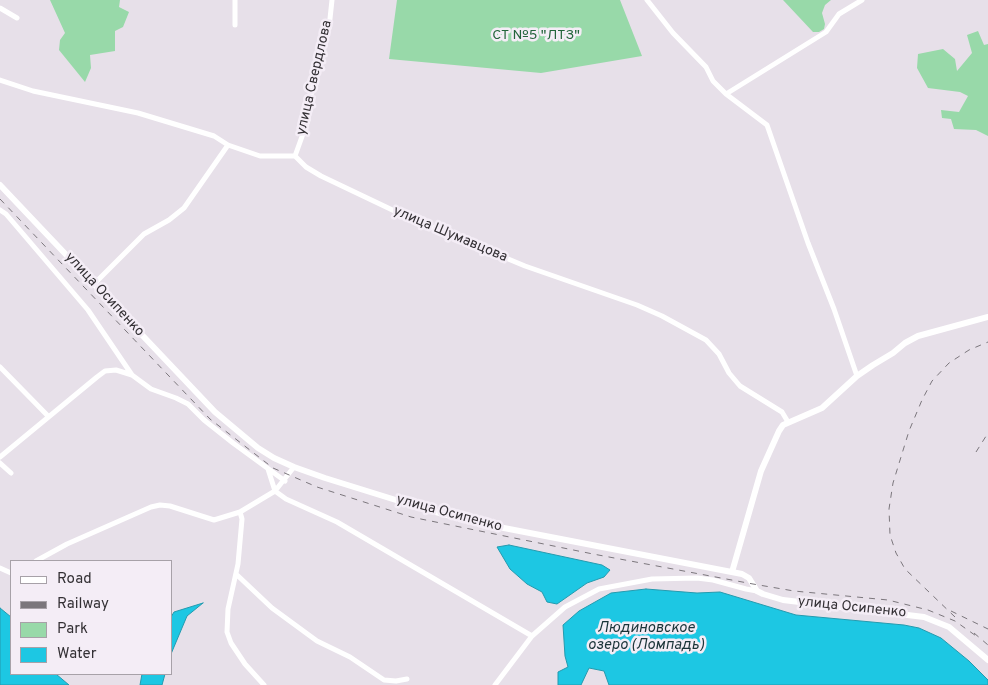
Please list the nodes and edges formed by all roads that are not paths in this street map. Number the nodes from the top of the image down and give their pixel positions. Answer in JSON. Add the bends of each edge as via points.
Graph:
{"nodes":[{"id":1,"x":235,"y":0,"type":"edge"},
{"id":2,"x":332,"y":0,"type":"edge"},
{"id":3,"x":646,"y":0,"type":"edge"},
{"id":4,"x":862,"y":0,"type":"edge"},
{"id":5,"x":0,"y":8,"type":"edge"},
{"id":6,"x":17,"y":18,"type":"dead end"},
{"id":7,"x":235,"y":25,"type":"dead end"},
{"id":8,"x":0,"y":80,"type":"edge"},
{"id":9,"x":726,"y":94,"type":"junction"},
{"id":10,"x":228,"y":145,"type":"junction"},
{"id":11,"x":295,"y":156,"type":"junction"},
{"id":12,"x":0,"y":185,"type":"edge"},
{"id":13,"x":0,"y":210,"type":"edge"},
{"id":14,"x":93,"y":285,"type":"junction"},
{"id":15,"x":988,"y":317,"type":"edge"},
{"id":16,"x":0,"y":367,"type":"edge"},
{"id":17,"x":132,"y":375,"type":"junction"},
{"id":18,"x":857,"y":376,"type":"junction"},
{"id":19,"x":48,"y":416,"type":"junction"},
{"id":20,"x":788,"y":422,"type":"junction"},
{"id":21,"x":0,"y":457,"type":"edge"},
{"id":22,"x":0,"y":463,"type":"edge"},
{"id":23,"x":294,"y":467,"type":"junction"},
{"id":24,"x":268,"y":469,"type":"junction"},
{"id":25,"x":12,"y":474,"type":"dead end"},
{"id":26,"x":285,"y":481,"type":"junction"},
{"id":27,"x":275,"y":491,"type":"junction"},
{"id":28,"x":240,"y":512,"type":"junction"},
{"id":29,"x":38,"y":560,"type":"edge"},
{"id":30,"x":732,"y":572,"type":"junction"},
{"id":31,"x":236,"y":574,"type":"junction"},
{"id":32,"x":757,"y":591,"type":"junction"},
{"id":33,"x":532,"y":636,"type":"junction"},
{"id":34,"x":988,"y":660,"type":"edge"},
{"id":35,"x":407,"y":679,"type":"dead end"},
{"id":36,"x":262,"y":684,"type":"edge"},
{"id":37,"x":495,"y":685,"type":"edge"}],
"edges":[{"from":1,"to":7,"type":"street"},
{"from":2,"to":11,"type":"street","name":"улица Свердлова","via":[[329,28],[310,98],[308,120]]},
{"from":3,"to":9,"type":"street"},
{"from":4,"to":9,"type":"street","via":[[839,14],[826,32]]},
{"from":5,"to":6,"type":"street"},
{"from":8,"to":10,"type":"street","via":[[33,91],[138,114],[214,136]]},
{"from":9,"to":18,"type":"street","via":[[767,125]]},
{"from":10,"to":11,"type":"street","via":[[260,156]]},
{"from":10,"to":14,"type":"street","via":[[184,208],[144,234]]},
{"from":11,"to":20,"type":"street","name":"улица Шумавцова","via":[[321,176],[405,216],[525,266],[662,316],[706,340],[740,386],[782,412]]},
{"from":12,"to":14,"type":"street","name":"улица Осипенко"},
{"from":13,"to":17,"type":"street","via":[[88,310]]},
{"from":14,"to":23,"type":"street","name":"улица Осипенко","via":[[215,412],[258,448]]},
{"from":15,"to":18,"type":"street","via":[[918,336]]},
{"from":16,"to":19,"type":"street"},
{"from":17,"to":19,"type":"street","via":[[116,370],[106,371]]},
{"from":17,"to":24,"type":"street","via":[[150,389],[188,404]]},
{"from":18,"to":20,"type":"street","via":[[822,408]]},
{"from":19,"to":21,"type":"street"},
{"from":20,"to":30,"type":"street","via":[[779,431],[761,471]]},
{"from":22,"to":25,"type":"street"},
{"from":23,"to":26,"type":"street"},
{"from":23,"to":30,"type":"street","name":"улица Осипенко","via":[[478,523]]},
{"from":24,"to":26,"type":"street"},
{"from":24,"to":27,"type":"street"},
{"from":26,"to":27,"type":"street"},
{"from":27,"to":28,"type":"street"},
{"from":27,"to":33,"type":"street","via":[[337,522]]},
{"from":28,"to":29,"type":"street","via":[[214,520],[170,506],[151,507]]},
{"from":28,"to":31,"type":"street"},
{"from":30,"to":32,"type":"street","name":"улица Осипенко","via":[[750,578]]},
{"from":31,"to":35,"type":"street","via":[[272,608],[317,640],[384,680]]},
{"from":31,"to":36,"type":"street","via":[[228,608],[227,632],[245,664]]},
{"from":32,"to":33,"type":"street","via":[[697,578],[652,579],[599,590],[565,607]]},
{"from":32,"to":34,"type":"street","name":"улица Осипенко","via":[[782,600],[930,618],[949,627]]},
{"from":33,"to":37,"type":"street"}]}
